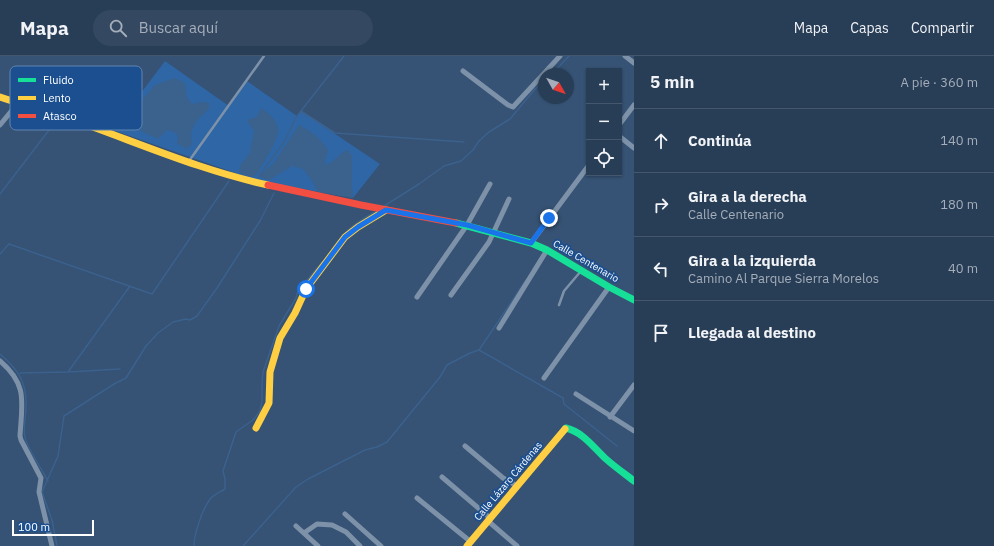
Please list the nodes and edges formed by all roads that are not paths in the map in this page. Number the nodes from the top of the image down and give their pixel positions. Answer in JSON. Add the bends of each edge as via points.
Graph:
{"nodes":[{"id":1,"x":264,"y":56,"type":"edge"},
{"id":2,"x":560,"y":56,"type":"edge"},
{"id":3,"x":625,"y":56,"type":"edge"},
{"id":4,"x":634,"y":63,"type":"edge"},
{"id":5,"x":463,"y":71,"type":"dead end"},
{"id":6,"x":0,"y":97,"type":"edge"},
{"id":7,"x":10,"y":100,"type":"edge"},
{"id":8,"x":634,"y":105,"type":"edge"},
{"id":9,"x":10,"y":113,"type":"edge"},
{"id":10,"x":622,"y":121,"type":"edge"},
{"id":11,"x":0,"y":125,"type":"edge"},
{"id":12,"x":102,"y":130,"type":"edge"},
{"id":13,"x":622,"y":138,"type":"edge"},
{"id":14,"x":634,"y":148,"type":"edge"},
{"id":15,"x":189,"y":161,"type":"junction"},
{"id":16,"x":586,"y":169,"type":"edge"},
{"id":17,"x":490,"y":184,"type":"dead end"},
{"id":18,"x":509,"y":199,"type":"dead end"},
{"id":19,"x":386,"y":210,"type":"junction"},
{"id":20,"x":467,"y":225,"type":"junction"},
{"id":21,"x":493,"y":232,"type":"junction"},
{"id":22,"x":531,"y":243,"type":"junction"},
{"id":23,"x":547,"y":250,"type":"junction"},
{"id":24,"x":581,"y":271,"type":"junction"},
{"id":25,"x":609,"y":287,"type":"junction"},
{"id":26,"x":451,"y":295,"type":"dead end"},
{"id":27,"x":417,"y":297,"type":"dead end"},
{"id":28,"x":634,"y":300,"type":"edge"},
{"id":29,"x":559,"y":305,"type":"dead end"},
{"id":30,"x":498,"y":328,"type":"dead end"},
{"id":31,"x":0,"y":361,"type":"edge"},
{"id":32,"x":544,"y":378,"type":"dead end"},
{"id":33,"x":634,"y":385,"type":"edge"},
{"id":34,"x":576,"y":394,"type":"dead end"},
{"id":35,"x":610,"y":417,"type":"junction"},
{"id":36,"x":256,"y":428,"type":"dead end"},
{"id":37,"x":634,"y":432,"type":"edge"},
{"id":38,"x":465,"y":446,"type":"dead end"},
{"id":39,"x":442,"y":477,"type":"dead end"},
{"id":40,"x":634,"y":481,"type":"edge"},
{"id":41,"x":517,"y":486,"type":"junction"},
{"id":42,"x":417,"y":498,"type":"dead end"},
{"id":43,"x":346,"y":514,"type":"dead end"},
{"id":44,"x":489,"y":519,"type":"junction"},
{"id":45,"x":296,"y":526,"type":"dead end"},
{"id":46,"x":304,"y":533,"type":"junction"},
{"id":47,"x":469,"y":544,"type":"edge"},
{"id":48,"x":52,"y":546,"type":"edge"},
{"id":49,"x":318,"y":546,"type":"edge"},
{"id":50,"x":360,"y":546,"type":"edge"},
{"id":51,"x":381,"y":546,"type":"edge"},
{"id":52,"x":517,"y":546,"type":"edge"}],
"edges":[{"from":1,"to":15,"type":"lane"},
{"from":2,"to":5,"type":"street","via":[[513,107]]},
{"from":3,"to":4,"type":"street"},
{"from":6,"to":7,"type":"street","name":"Calle Centenario"},
{"from":8,"to":10,"type":"street"},
{"from":9,"to":11,"type":"street"},
{"from":12,"to":15,"type":"street","name":"Calle Centenario"},
{"from":13,"to":14,"type":"street"},
{"from":15,"to":19,"type":"street","name":"Calle Centenario","via":[[250,182]]},
{"from":16,"to":22,"type":"street"},
{"from":17,"to":20,"type":"street"},
{"from":18,"to":21,"type":"street"},
{"from":19,"to":20,"type":"street","name":"Calle Centenario"},
{"from":19,"to":36,"type":"street","via":[[345,237],[306,289],[280,338],[270,372],[269,403]]},
{"from":20,"to":21,"type":"street","name":"Calle Centenario"},
{"from":20,"to":27,"type":"street"},
{"from":21,"to":22,"type":"street","name":"Calle Centenario"},
{"from":21,"to":26,"type":"street"},
{"from":22,"to":23,"type":"street","name":"Calle Centenario"},
{"from":23,"to":24,"type":"street","name":"Calle Centenario"},
{"from":23,"to":30,"type":"street"},
{"from":24,"to":25,"type":"street","name":"Calle Centenario"},
{"from":24,"to":29,"type":"lane","via":[[564,291]]},
{"from":25,"to":28,"type":"street","name":"Calle Centenario"},
{"from":25,"to":32,"type":"street"},
{"from":31,"to":48,"type":"street","via":[[14,375],[20,386],[21,440],[41,478],[39,492]]},
{"from":33,"to":35,"type":"street"},
{"from":34,"to":35,"type":"street"},
{"from":35,"to":37,"type":"street"},
{"from":38,"to":41,"type":"street","via":[[503,478]]},
{"from":39,"to":44,"type":"street"},
{"from":40,"to":41,"type":"street","name":"Calle Lázaro Cárdenas","via":[[569,428],[565,429]]},
{"from":41,"to":44,"type":"street","name":"Calle Lázaro Cárdenas"},
{"from":42,"to":47,"type":"street"},
{"from":43,"to":51,"type":"street"},
{"from":44,"to":47,"type":"street","name":"Calle Lázaro Cárdenas"},
{"from":44,"to":52,"type":"street"},
{"from":45,"to":46,"type":"street"},
{"from":46,"to":49,"type":"street"},
{"from":46,"to":50,"type":"street","via":[[317,524],[332,525],[346,532]]}]}
